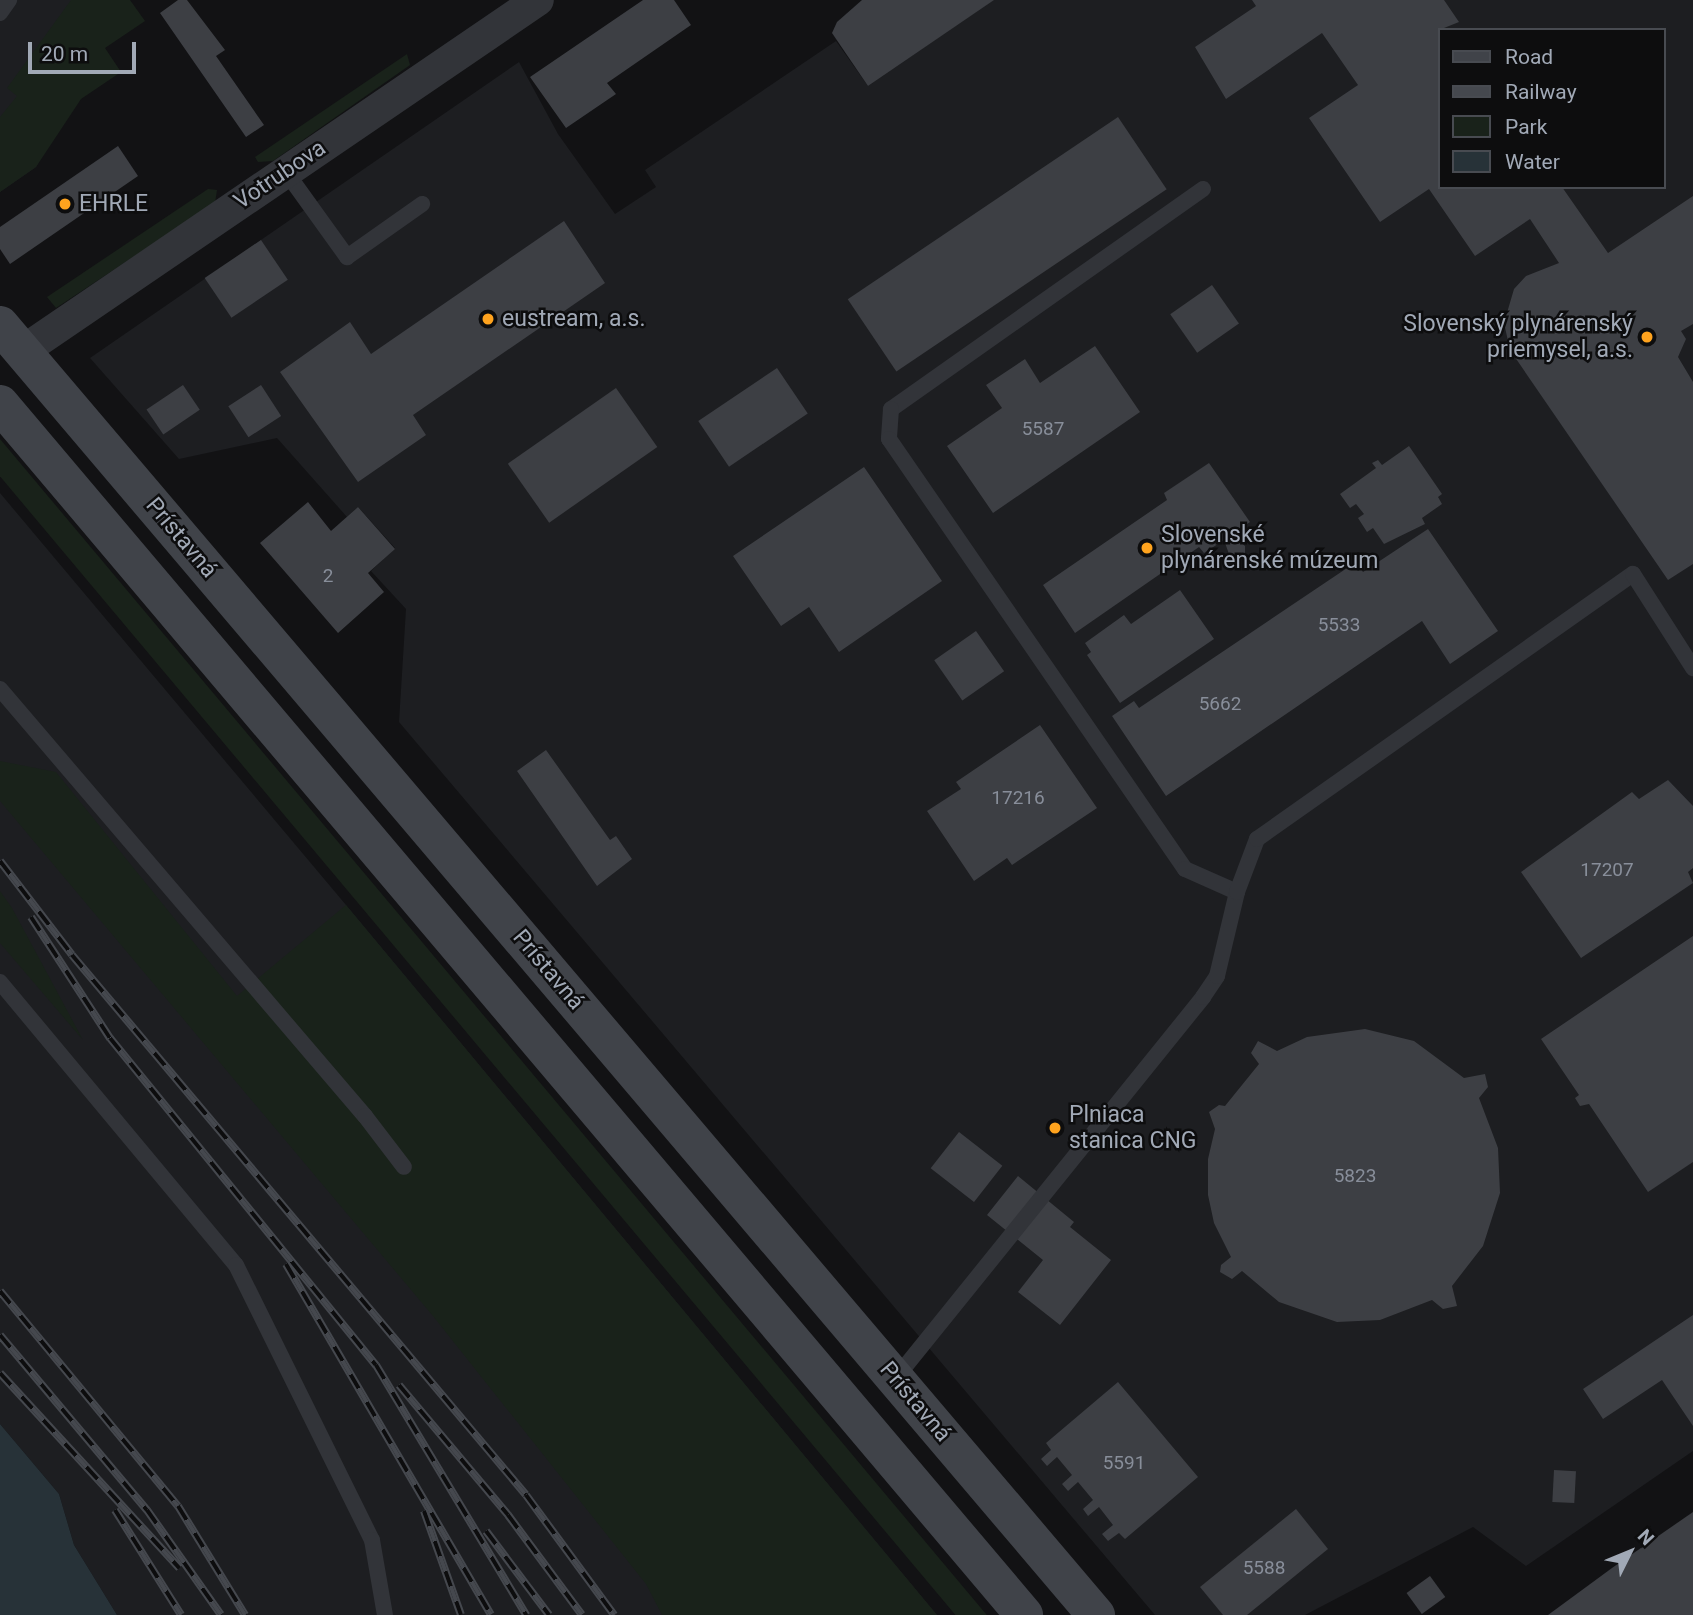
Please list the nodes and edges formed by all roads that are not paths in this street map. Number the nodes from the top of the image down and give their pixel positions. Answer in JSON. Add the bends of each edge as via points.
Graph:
{"nodes":[{"id":1,"x":538,"y":0,"type":"edge"},
{"id":2,"x":286,"y":172,"type":"junction"},
{"id":3,"x":1203,"y":189,"type":"dead end"},
{"id":4,"x":422,"y":204,"type":"dead end"},
{"id":5,"x":11,"y":338,"type":"edge"},
{"id":6,"x":0,"y":404,"type":"edge"},
{"id":7,"x":1693,"y":668,"type":"edge"},
{"id":8,"x":0,"y":689,"type":"edge"},
{"id":9,"x":1237,"y":892,"type":"junction"},
{"id":10,"x":0,"y":982,"type":"edge"},
{"id":11,"x":404,"y":1167,"type":"dead end"},
{"id":12,"x":895,"y":1379,"type":"junction"},
{"id":13,"x":385,"y":1615,"type":"edge"},
{"id":14,"x":1024,"y":1615,"type":"edge"},
{"id":15,"x":1096,"y":1615,"type":"edge"}],
"edges":[{"from":1,"to":2,"type":"street","name":"Votrubova"},
{"from":2,"to":4,"type":"lane","via":[[346,257]]},
{"from":2,"to":5,"type":"street","name":"Votrubova"},
{"from":3,"to":9,"type":"lane","via":[[891,409],[889,439],[1185,869]]},
{"from":5,"to":12,"type":"main road","name":"Prístavná"},
{"from":6,"to":14,"type":"main road"},
{"from":7,"to":9,"type":"lane","via":[[1633,574],[1257,839]]},
{"from":8,"to":11,"type":"lane"},
{"from":9,"to":12,"type":"lane","via":[[1225,950],[1203,997]]},
{"from":10,"to":13,"type":"lane","via":[[236,1265],[372,1540]]},
{"from":12,"to":15,"type":"main road","name":"Prístavná"}]}
